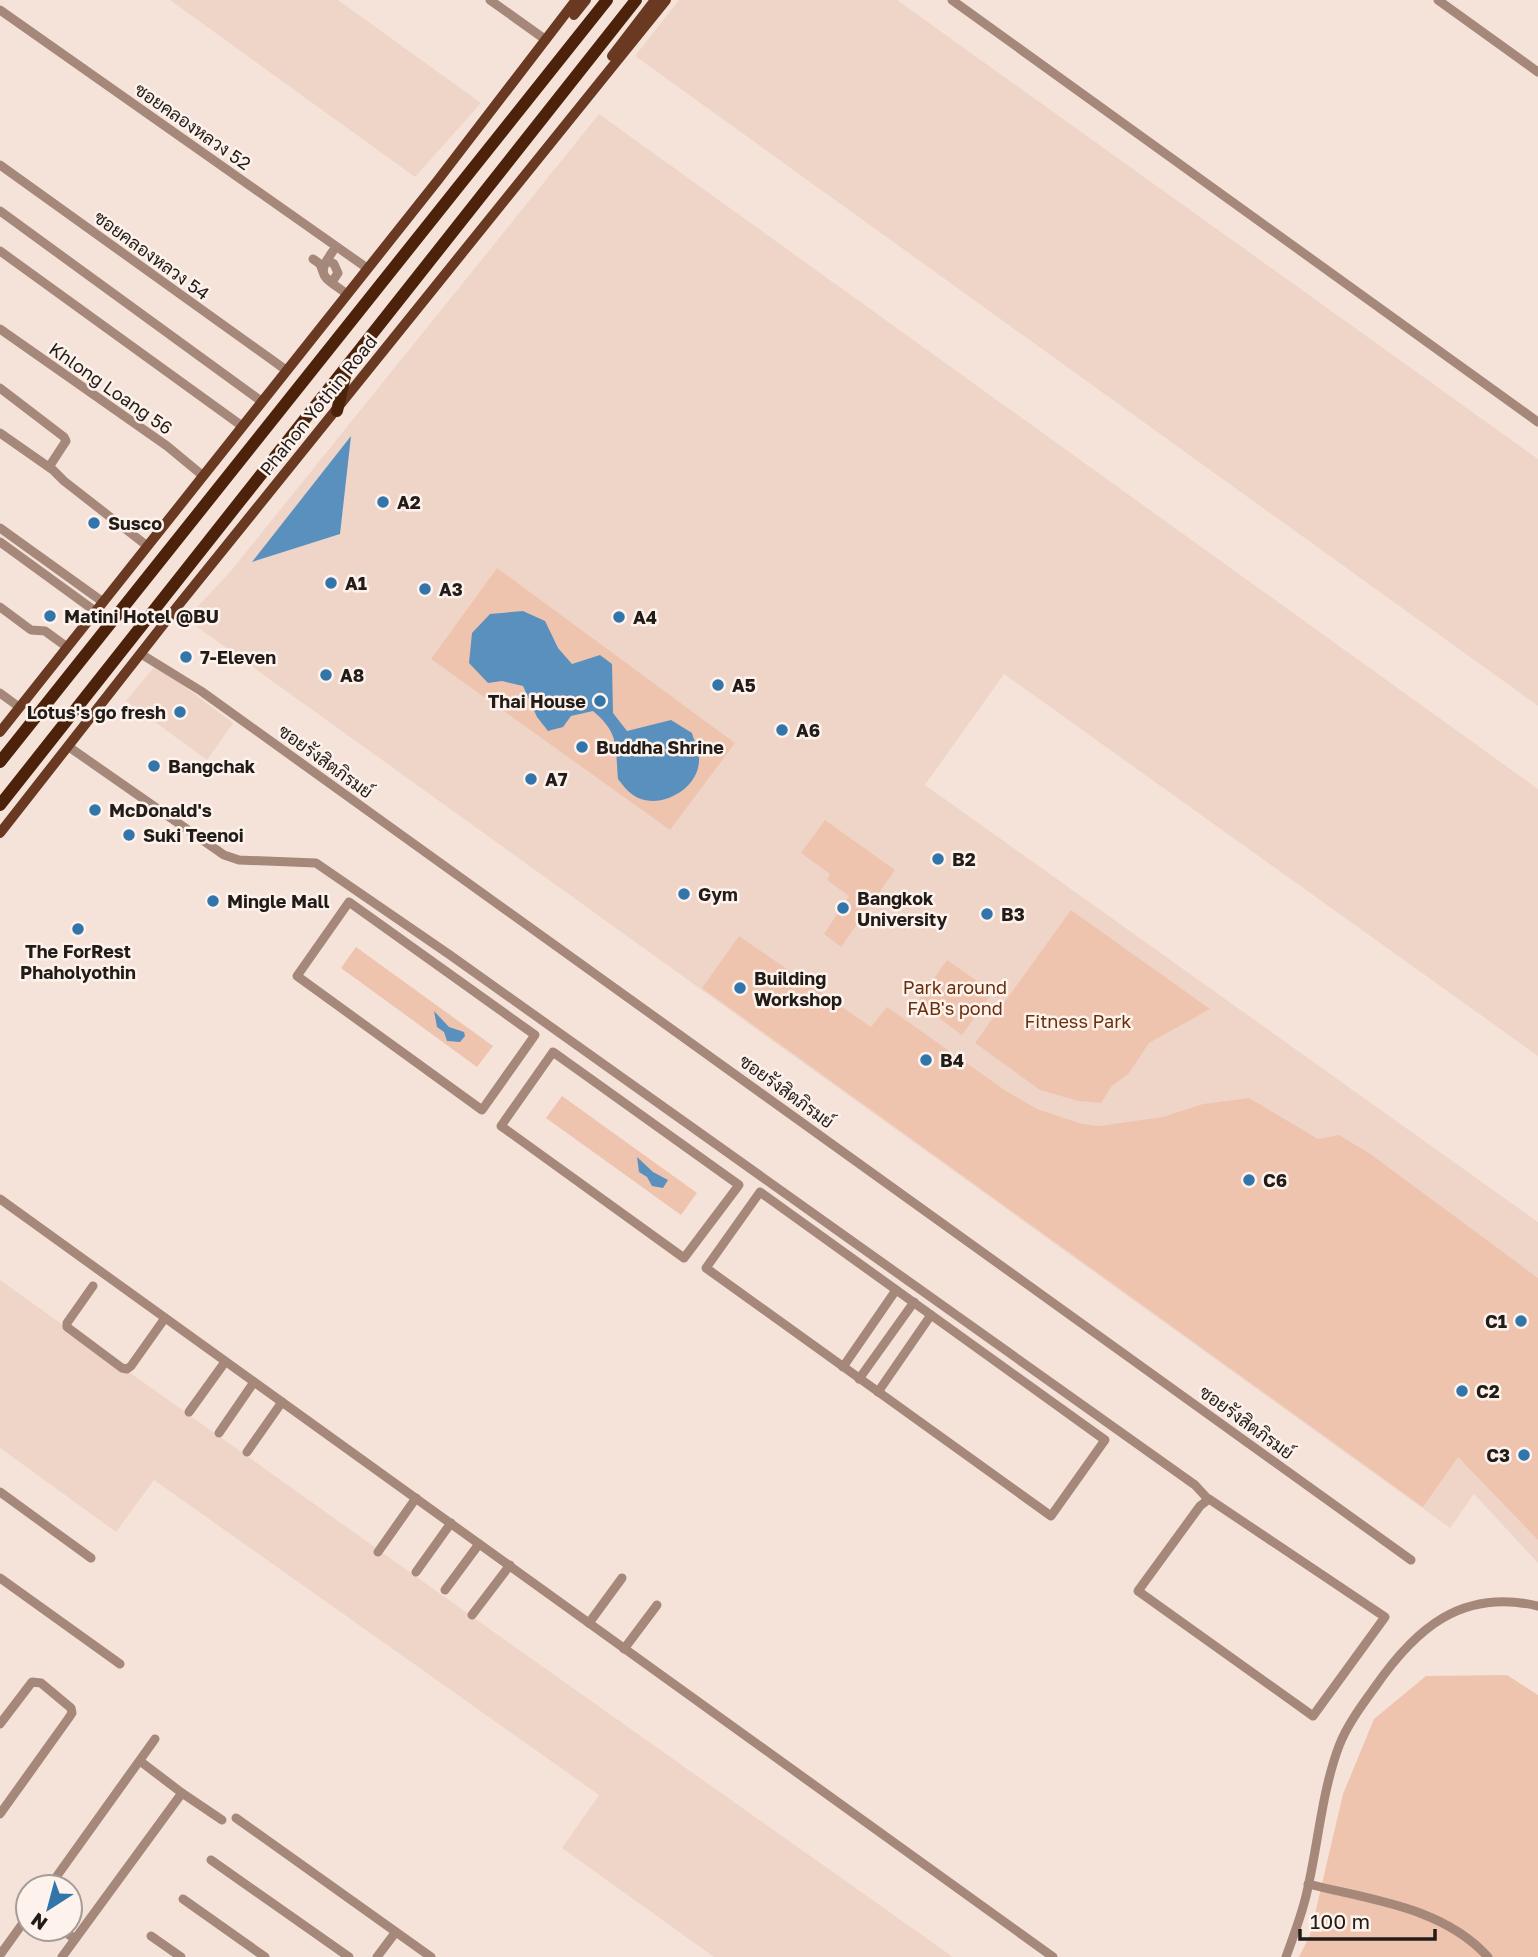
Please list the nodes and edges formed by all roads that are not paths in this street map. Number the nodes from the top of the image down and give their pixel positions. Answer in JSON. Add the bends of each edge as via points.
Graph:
{"nodes":[{"id":1,"x":490,"y":0,"type":"edge"},
{"id":2,"x":576,"y":0,"type":"edge"},
{"id":3,"x":586,"y":0,"type":"edge"},
{"id":4,"x":607,"y":0,"type":"edge"},
{"id":5,"x":636,"y":0,"type":"edge"},
{"id":6,"x":655,"y":0,"type":"edge"},
{"id":7,"x":666,"y":0,"type":"edge"},
{"id":8,"x":952,"y":0,"type":"edge"},
{"id":9,"x":1438,"y":0,"type":"edge"},
{"id":10,"x":0,"y":10,"type":"edge"},
{"id":11,"x":546,"y":40,"type":"junction"},
{"id":12,"x":1538,"y":72,"type":"edge"},
{"id":13,"x":467,"y":143,"type":"junction"},
{"id":14,"x":0,"y":165,"type":"edge"},
{"id":15,"x":515,"y":189,"type":"junction"},
{"id":16,"x":0,"y":211,"type":"edge"},
{"id":17,"x":0,"y":251,"type":"edge"},
{"id":18,"x":333,"y":251,"type":"dead end"},
{"id":19,"x":313,"y":259,"type":"dead end"},
{"id":20,"x":327,"y":260,"type":"junction"},
{"id":21,"x":368,"y":268,"type":"junction"},
{"id":22,"x":323,"y":272,"type":"junction"},
{"id":23,"x":332,"y":282,"type":"junction"},
{"id":24,"x":347,"y":294,"type":"junction"},
{"id":25,"x":0,"y":329,"type":"edge"},
{"id":26,"x":348,"y":364,"type":"junction"},
{"id":27,"x":286,"y":370,"type":"junction"},
{"id":28,"x":0,"y":388,"type":"edge"},
{"id":29,"x":261,"y":401,"type":"junction"},
{"id":30,"x":337,"y":411,"type":"junction"},
{"id":31,"x":1538,"y":422,"type":"edge"},
{"id":32,"x":242,"y":426,"type":"junction"},
{"id":33,"x":0,"y":433,"type":"edge"},
{"id":34,"x":49,"y":467,"type":"junction"},
{"id":35,"x":202,"y":475,"type":"junction"},
{"id":36,"x":0,"y":528,"type":"edge"},
{"id":37,"x":0,"y":542,"type":"edge"},
{"id":38,"x":146,"y":545,"type":"junction"},
{"id":39,"x":103,"y":602,"type":"junction"},
{"id":40,"x":0,"y":607,"type":"edge"},
{"id":41,"x":95,"y":611,"type":"junction"},
{"id":42,"x":67,"y":647,"type":"junction"},
{"id":43,"x":141,"y":654,"type":"junction"},
{"id":44,"x":0,"y":693,"type":"edge"},
{"id":45,"x":19,"y":707,"type":"junction"},
{"id":46,"x":0,"y":732,"type":"edge"},
{"id":47,"x":69,"y":747,"type":"junction"},
{"id":48,"x":0,"y":762,"type":"edge"},
{"id":49,"x":0,"y":805,"type":"edge"},
{"id":50,"x":0,"y":834,"type":"edge"},
{"id":51,"x":452,"y":957,"type":"junction"},
{"id":52,"x":443,"y":968,"type":"junction"},
{"id":53,"x":655,"y":1101,"type":"junction"},
{"id":54,"x":645,"y":1116,"type":"junction"},
{"id":55,"x":0,"y":1199,"type":"edge"},
{"id":56,"x":883,"y":1263,"type":"junction"},
{"id":57,"x":875,"y":1275,"type":"junction"},
{"id":58,"x":93,"y":1286,"type":"dead end"},
{"id":59,"x":897,"y":1290,"type":"junction"},
{"id":60,"x":914,"y":1302,"type":"junction"},
{"id":61,"x":932,"y":1315,"type":"junction"},
{"id":62,"x":165,"y":1318,"type":"junction"},
{"id":63,"x":225,"y":1362,"type":"junction"},
{"id":64,"x":843,"y":1367,"type":"junction"},
{"id":65,"x":859,"y":1379,"type":"junction"},
{"id":66,"x":254,"y":1382,"type":"junction"},
{"id":67,"x":877,"y":1392,"type":"junction"},
{"id":68,"x":282,"y":1402,"type":"junction"},
{"id":69,"x":189,"y":1412,"type":"dead end"},
{"id":70,"x":219,"y":1433,"type":"dead end"},
{"id":71,"x":247,"y":1452,"type":"dead end"},
{"id":72,"x":0,"y":1492,"type":"edge"},
{"id":73,"x":415,"y":1498,"type":"junction"},
{"id":74,"x":1209,"y":1499,"type":"junction"},
{"id":75,"x":452,"y":1523,"type":"junction"},
{"id":76,"x":479,"y":1544,"type":"junction"},
{"id":77,"x":378,"y":1552,"type":"dead end"},
{"id":78,"x":91,"y":1558,"type":"dead end"},
{"id":79,"x":1411,"y":1560,"type":"dead end"},
{"id":80,"x":510,"y":1565,"type":"junction"},
{"id":81,"x":416,"y":1572,"type":"dead end"},
{"id":82,"x":0,"y":1578,"type":"edge"},
{"id":83,"x":622,"y":1578,"type":"dead end"},
{"id":84,"x":445,"y":1590,"type":"dead end"},
{"id":85,"x":657,"y":1605,"type":"dead end"},
{"id":86,"x":1538,"y":1606,"type":"edge"},
{"id":87,"x":472,"y":1615,"type":"dead end"},
{"id":88,"x":589,"y":1623,"type":"junction"},
{"id":89,"x":624,"y":1649,"type":"junction"},
{"id":90,"x":120,"y":1664,"type":"dead end"},
{"id":91,"x":0,"y":1724,"type":"edge"},
{"id":92,"x":155,"y":1739,"type":"dead end"},
{"id":93,"x":139,"y":1761,"type":"junction"},
{"id":94,"x":183,"y":1793,"type":"junction"},
{"id":95,"x":0,"y":1814,"type":"edge"},
{"id":96,"x":236,"y":1818,"type":"dead end"},
{"id":97,"x":222,"y":1820,"type":"dead end"},
{"id":98,"x":211,"y":1860,"type":"dead end"},
{"id":99,"x":59,"y":1873,"type":"edge"},
{"id":100,"x":1308,"y":1884,"type":"junction"},
{"id":101,"x":183,"y":1899,"type":"dead end"},
{"id":102,"x":84,"y":1927,"type":"edge"},
{"id":103,"x":395,"y":1933,"type":"junction"},
{"id":104,"x":14,"y":1936,"type":"edge"},
{"id":105,"x":151,"y":1936,"type":"dead end"},
{"id":106,"x":1480,"y":1948,"type":"junction"},
{"id":107,"x":0,"y":1955,"type":"edge"},
{"id":108,"x":181,"y":1957,"type":"edge"},
{"id":109,"x":265,"y":1957,"type":"edge"},
{"id":110,"x":349,"y":1957,"type":"edge"},
{"id":111,"x":377,"y":1957,"type":"edge"},
{"id":112,"x":430,"y":1957,"type":"edge"},
{"id":113,"x":1053,"y":1957,"type":"edge"},
{"id":114,"x":1286,"y":1957,"type":"edge"},
{"id":115,"x":1473,"y":1957,"type":"edge"},
{"id":116,"x":1488,"y":1957,"type":"edge"}],
"edges":[{"from":1,"to":11,"type":"street"},
{"from":2,"to":11,"type":"main road"},
{"from":3,"to":13,"type":"main road"},
{"from":4,"to":48,"type":"highway","name":"Phahon Yothin Road"},
{"from":5,"to":26,"type":"highway","name":"Phahon Yothin Road"},
{"from":6,"to":15,"type":"main road"},
{"from":7,"to":15,"type":"main road","name":"Phahon Yothin Road"},
{"from":8,"to":31,"type":"street"},
{"from":9,"to":12,"type":"street"},
{"from":10,"to":21,"type":"street","name":"ซอยคลองหลวง 52"},
{"from":11,"to":13,"type":"main road"},
{"from":13,"to":21,"type":"main road"},
{"from":14,"to":27,"type":"street","name":"ซอยคลองหลวง 54"},
{"from":15,"to":30,"type":"main road","name":"Phahon Yothin Road"},
{"from":16,"to":29,"type":"street"},
{"from":17,"to":32,"type":"street"},
{"from":18,"to":20,"type":"street"},
{"from":19,"to":22,"type":"street"},
{"from":20,"to":22,"type":"street"},
{"from":20,"to":23,"type":"street","via":[[337,268]]},
{"from":21,"to":24,"type":"main road"},
{"from":22,"to":23,"type":"street"},
{"from":23,"to":24,"type":"street"},
{"from":24,"to":27,"type":"main road"},
{"from":25,"to":35,"type":"street","name":"Khlong Loang 56"},
{"from":26,"to":30,"type":"highway"},
{"from":26,"to":49,"type":"highway","name":"Phahon Yothin Road"},
{"from":27,"to":29,"type":"main road"},
{"from":28,"to":34,"type":"street","via":[[64,436],[64,448]]},
{"from":29,"to":32,"type":"main road"},
{"from":30,"to":43,"type":"main road","name":"Phahon Yothin Road"},
{"from":32,"to":35,"type":"main road"},
{"from":33,"to":34,"type":"street"},
{"from":34,"to":38,"type":"street"},
{"from":35,"to":38,"type":"main road"},
{"from":36,"to":39,"type":"street"},
{"from":37,"to":41,"type":"street"},
{"from":38,"to":39,"type":"main road"},
{"from":39,"to":41,"type":"main road"},
{"from":40,"to":42,"type":"street","via":[[31,630],[45,631]]},
{"from":41,"to":42,"type":"main road"},
{"from":42,"to":45,"type":"main road"},
{"from":43,"to":47,"type":"main road","name":"Phahon Yothin Road"},
{"from":43,"to":79,"type":"street","name":"ซอยรังสิตภิรมย์","via":[[208,696]]},
{"from":44,"to":45,"type":"street"},
{"from":45,"to":46,"type":"main road"},
{"from":47,"to":50,"type":"main road","name":"Phahon Yothin Road"},
{"from":47,"to":51,"type":"street","via":[[224,855],[239,860],[316,863]]},
{"from":51,"to":52,"type":"street"},
{"from":51,"to":53,"type":"street"},
{"from":52,"to":52,"type":"street","via":[[349,902],[297,976],[482,1110],[535,1035]]},
{"from":53,"to":54,"type":"street"},
{"from":53,"to":56,"type":"street"},
{"from":54,"to":54,"type":"street","via":[[739,1185],[684,1258],[501,1126],[553,1052]]},
{"from":55,"to":62,"type":"street"},
{"from":56,"to":57,"type":"street"},
{"from":56,"to":74,"type":"street"},
{"from":57,"to":59,"type":"street"},
{"from":57,"to":64,"type":"street","via":[[760,1192],[706,1268]]},
{"from":58,"to":62,"type":"street","via":[[67,1327],[122,1368],[131,1366]]},
{"from":59,"to":60,"type":"street"},
{"from":59,"to":64,"type":"street"},
{"from":60,"to":61,"type":"street"},
{"from":60,"to":65,"type":"street"},
{"from":61,"to":67,"type":"street"},
{"from":61,"to":67,"type":"street","via":[[1105,1440],[1051,1517]]},
{"from":62,"to":63,"type":"street"},
{"from":63,"to":66,"type":"street"},
{"from":63,"to":69,"type":"street"},
{"from":64,"to":65,"type":"street"},
{"from":65,"to":67,"type":"street"},
{"from":66,"to":68,"type":"street"},
{"from":66,"to":70,"type":"street"},
{"from":68,"to":71,"type":"street"},
{"from":68,"to":73,"type":"street"},
{"from":72,"to":78,"type":"street"},
{"from":73,"to":75,"type":"street"},
{"from":73,"to":77,"type":"street"},
{"from":74,"to":74,"type":"street","via":[[1385,1617],[1314,1716],[1138,1591]]},
{"from":75,"to":76,"type":"street"},
{"from":75,"to":81,"type":"street"},
{"from":76,"to":80,"type":"street"},
{"from":76,"to":84,"type":"street"},
{"from":80,"to":87,"type":"street"},
{"from":80,"to":88,"type":"street"},
{"from":82,"to":90,"type":"street"},
{"from":83,"to":88,"type":"street"},
{"from":85,"to":89,"type":"street"},
{"from":86,"to":100,"type":"street","via":[[1482,1602],[1466,1607],[1425,1630],[1398,1655],[1339,1745]]},
{"from":88,"to":89,"type":"street"},
{"from":89,"to":113,"type":"street"},
{"from":91,"to":95,"type":"street","via":[[32,1682],[41,1683],[71,1708],[68,1719]]},
{"from":92,"to":93,"type":"street"},
{"from":93,"to":94,"type":"street"},
{"from":93,"to":99,"type":"street"},
{"from":94,"to":97,"type":"street"},
{"from":94,"to":102,"type":"street"},
{"from":96,"to":103,"type":"street"},
{"from":98,"to":110,"type":"street"},
{"from":100,"to":106,"type":"street","via":[[1429,1915]]},
{"from":100,"to":114,"type":"street"},
{"from":101,"to":109,"type":"street"},
{"from":103,"to":111,"type":"street"},
{"from":103,"to":112,"type":"street"},
{"from":104,"to":107,"type":"street"},
{"from":105,"to":108,"type":"street"},
{"from":106,"to":115,"type":"street"},
{"from":106,"to":116,"type":"street"}]}
